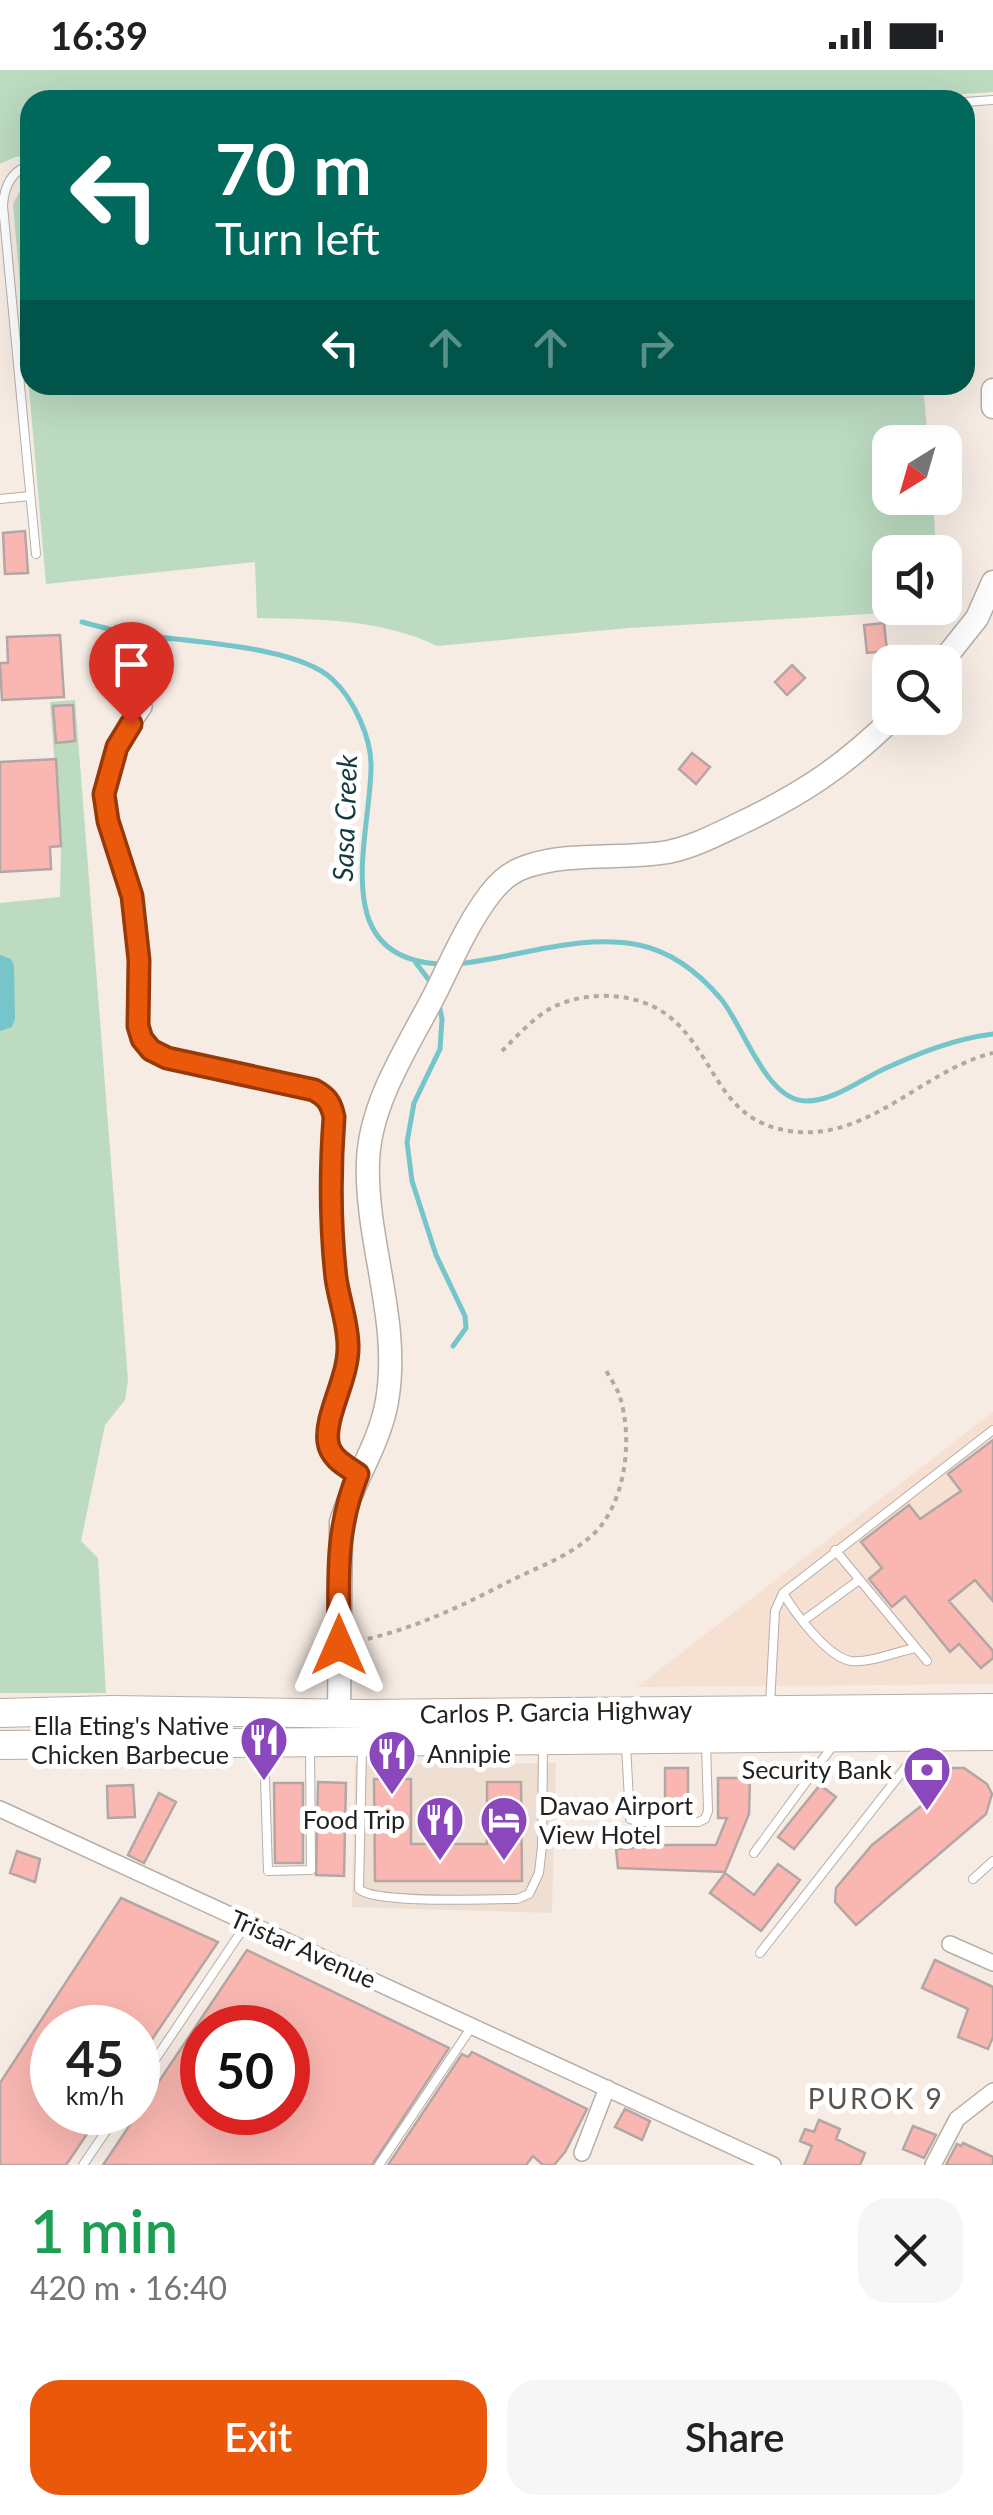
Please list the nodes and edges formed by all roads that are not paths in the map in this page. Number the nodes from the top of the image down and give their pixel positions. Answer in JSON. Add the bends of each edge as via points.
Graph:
{"nodes":[{"id":1,"x":20,"y":169,"type":"edge"},
{"id":2,"x":20,"y":389,"type":"edge"},
{"id":3,"x":993,"y":390,"type":"edge"},
{"id":4,"x":21,"y":395,"type":"edge"},
{"id":5,"x":993,"y":407,"type":"edge"},
{"id":6,"x":30,"y":496,"type":"junction"},
{"id":7,"x":0,"y":499,"type":"edge"},
{"id":8,"x":36,"y":554,"type":"dead end"},
{"id":9,"x":993,"y":582,"type":"edge"},
{"id":10,"x":956,"y":645,"type":"edge"},
{"id":11,"x":144,"y":707,"type":"dead end"},
{"id":12,"x":876,"y":735,"type":"edge"},
{"id":13,"x":993,"y":1430,"type":"edge"},
{"id":14,"x":358,"y":1474,"type":"junction"},
{"id":15,"x":835,"y":1550,"type":"junction"},
{"id":16,"x":859,"y":1580,"type":"junction"},
{"id":17,"x":783,"y":1593,"type":"junction"},
{"id":18,"x":804,"y":1622,"type":"junction"},
{"id":19,"x":916,"y":1648,"type":"junction"},
{"id":20,"x":926,"y":1661,"type":"dead end"},
{"id":21,"x":930,"y":1708,"type":"junction"},
{"id":22,"x":993,"y":1708,"type":"edge"},
{"id":23,"x":838,"y":1709,"type":"junction"},
{"id":24,"x":113,"y":1710,"type":"junction"},
{"id":25,"x":770,"y":1710,"type":"junction"},
{"id":26,"x":0,"y":1712,"type":"edge"},
{"id":27,"x":263,"y":1712,"type":"junction"},
{"id":28,"x":309,"y":1714,"type":"junction"},
{"id":29,"x":454,"y":1714,"type":"junction"},
{"id":30,"x":354,"y":1724,"type":"junction"},
{"id":31,"x":993,"y":1736,"type":"edge"},
{"id":32,"x":930,"y":1737,"type":"junction"},
{"id":33,"x":839,"y":1738,"type":"junction"},
{"id":34,"x":768,"y":1739,"type":"junction"},
{"id":35,"x":626,"y":1740,"type":"junction"},
{"id":36,"x":706,"y":1740,"type":"junction"},
{"id":37,"x":264,"y":1742,"type":"junction"},
{"id":38,"x":310,"y":1742,"type":"junction"},
{"id":39,"x":454,"y":1742,"type":"junction"},
{"id":40,"x":543,"y":1742,"type":"junction"},
{"id":41,"x":114,"y":1743,"type":"junction"},
{"id":42,"x":0,"y":1745,"type":"edge"},
{"id":43,"x":0,"y":1809,"type":"edge"},
{"id":44,"x":754,"y":1853,"type":"dead end"},
{"id":45,"x":993,"y":1860,"type":"edge"},
{"id":46,"x":973,"y":1879,"type":"dead end"},
{"id":47,"x":247,"y":1923,"type":"junction"},
{"id":48,"x":950,"y":1944,"type":"dead end"},
{"id":49,"x":760,"y":1953,"type":"dead end"},
{"id":50,"x":993,"y":1963,"type":"edge"},
{"id":51,"x":472,"y":2026,"type":"junction"},
{"id":52,"x":160,"y":2052,"type":"edge"},
{"id":53,"x":608,"y":2088,"type":"junction"},
{"id":54,"x":993,"y":2092,"type":"edge"},
{"id":55,"x":103,"y":2135,"type":"edge"},
{"id":56,"x":588,"y":2159,"type":"edge"},
{"id":57,"x":83,"y":2165,"type":"edge"},
{"id":58,"x":379,"y":2165,"type":"edge"},
{"id":59,"x":567,"y":2165,"type":"edge"},
{"id":60,"x":773,"y":2165,"type":"edge"},
{"id":61,"x":933,"y":2165,"type":"edge"}],
"edges":[{"from":1,"to":2,"type":"lane","via":[[3,206]]},
{"from":3,"to":5,"type":"main road"},
{"from":4,"to":6,"type":"lane"},
{"from":6,"to":7,"type":"lane"},
{"from":6,"to":8,"type":"lane"},
{"from":9,"to":10,"type":"main road"},
{"from":11,"to":14,"type":"street","via":[[117,747],[104,794],[132,896],[138,1026],[151,1050],[167,1058],[314,1090],[332,1105],[332,1234],[348,1344],[327,1437],[338,1460]]},
{"from":12,"to":14,"type":"main road","via":[[825,778],[692,845],[546,863],[515,871],[490,894],[374,1120],[368,1156],[388,1320],[387,1400]]},
{"from":13,"to":15,"type":"lane"},
{"from":14,"to":30,"type":"main road","via":[[340,1532],[339,1645]]},
{"from":15,"to":16,"type":"lane"},
{"from":15,"to":17,"type":"lane"},
{"from":16,"to":18,"type":"lane"},
{"from":16,"to":19,"type":"lane"},
{"from":17,"to":18,"type":"lane"},
{"from":17,"to":25,"type":"lane","via":[[774,1611]]},
{"from":18,"to":19,"type":"lane","via":[[836,1654],[855,1662]]},
{"from":19,"to":20,"type":"lane"},
{"from":21,"to":22,"type":"highway","name":"Carlos P. Garcia Highway"},
{"from":21,"to":23,"type":"highway","name":"Carlos P. Garcia Highway"},
{"from":21,"to":32,"type":"lane"},
{"from":23,"to":25,"type":"highway","name":"Carlos P. Garcia Highway"},
{"from":23,"to":33,"type":"lane"},
{"from":24,"to":26,"type":"highway","name":"Carlos P. Garcia Highway"},
{"from":24,"to":27,"type":"highway","name":"Carlos P. Garcia Highway"},
{"from":24,"to":41,"type":"highway"},
{"from":25,"to":29,"type":"highway","name":"Carlos P. Garcia Highway"},
{"from":25,"to":34,"type":"lane"},
{"from":27,"to":28,"type":"highway","name":"Carlos P. Garcia Highway"},
{"from":27,"to":37,"type":"lane"},
{"from":28,"to":30,"type":"highway","name":"Carlos P. Garcia Highway"},
{"from":28,"to":38,"type":"lane"},
{"from":29,"to":30,"type":"highway","name":"Carlos P. Garcia Highway"},
{"from":29,"to":39,"type":"highway"},
{"from":30,"to":38,"type":"highway","name":"Carlos P. Garcia Highway"},
{"from":30,"to":39,"type":"highway","name":"Carlos P. Garcia Highway"},
{"from":30,"to":40,"type":"lane","via":[[359,1890],[387,1898],[517,1900],[529,1894],[539,1873]]},
{"from":31,"to":32,"type":"highway","name":"Carlos P. Garcia Highway"},
{"from":32,"to":33,"type":"highway","name":"Carlos P. Garcia Highway"},
{"from":32,"to":49,"type":"lane"},
{"from":33,"to":34,"type":"highway","name":"Carlos P. Garcia Highway"},
{"from":33,"to":44,"type":"lane"},
{"from":34,"to":36,"type":"highway","name":"Carlos P. Garcia Highway"},
{"from":35,"to":36,"type":"highway","name":"Carlos P. Garcia Highway"},
{"from":35,"to":36,"type":"lane","via":[[630,1818],[698,1822],[708,1811]]},
{"from":35,"to":40,"type":"highway","name":"Carlos P. Garcia Highway"},
{"from":37,"to":38,"type":"highway","name":"Carlos P. Garcia Highway"},
{"from":37,"to":38,"type":"lane","via":[[268,1871],[312,1870]]},
{"from":37,"to":41,"type":"highway","name":"Carlos P. Garcia Highway"},
{"from":39,"to":40,"type":"highway","name":"Carlos P. Garcia Highway"},
{"from":41,"to":42,"type":"highway","name":"Carlos P. Garcia Highway"},
{"from":43,"to":47,"type":"street","name":"Tristar Avenue"},
{"from":45,"to":46,"type":"lane"},
{"from":47,"to":51,"type":"street","name":"Tristar Avenue"},
{"from":47,"to":52,"type":"lane"},
{"from":48,"to":50,"type":"street"},
{"from":51,"to":53,"type":"street","name":"Tristar Avenue"},
{"from":51,"to":58,"type":"lane"},
{"from":53,"to":56,"type":"street"},
{"from":53,"to":60,"type":"street","name":"Tristar Avenue"},
{"from":54,"to":61,"type":"street","via":[[957,2119]]},
{"from":55,"to":57,"type":"lane"},
{"from":56,"to":59,"type":"street"}]}
